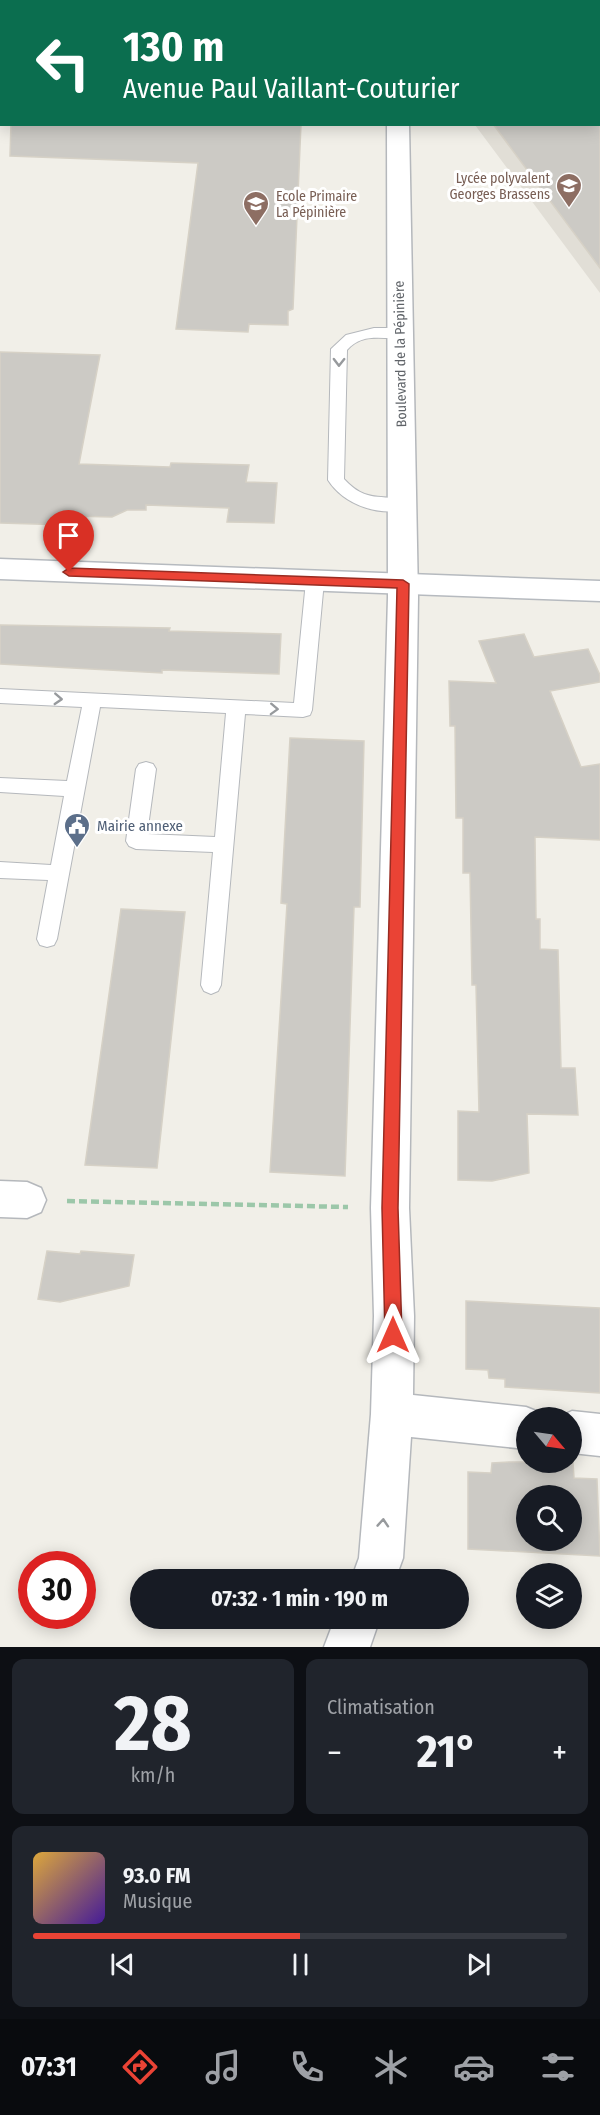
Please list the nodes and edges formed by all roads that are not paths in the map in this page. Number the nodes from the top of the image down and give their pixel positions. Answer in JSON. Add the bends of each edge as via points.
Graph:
{"nodes":[{"id":1,"x":398,"y":126,"type":"edge"},
{"id":2,"x":400,"y":333,"type":"junction"},
{"id":3,"x":402,"y":505,"type":"junction"},
{"id":4,"x":0,"y":569,"type":"edge"},
{"id":5,"x":315,"y":580,"type":"junction"},
{"id":6,"x":403,"y":584,"type":"junction"},
{"id":7,"x":600,"y":591,"type":"edge"},
{"id":8,"x":0,"y":696,"type":"edge"},
{"id":9,"x":92,"y":700,"type":"junction"},
{"id":10,"x":236,"y":707,"type":"junction"},
{"id":11,"x":146,"y":769,"type":"dead end"},
{"id":12,"x":0,"y":785,"type":"edge"},
{"id":13,"x":75,"y":789,"type":"junction"},
{"id":14,"x":224,"y":845,"type":"junction"},
{"id":15,"x":0,"y":870,"type":"edge"},
{"id":16,"x":60,"y":873,"type":"junction"},
{"id":17,"x":47,"y":939,"type":"dead end"},
{"id":18,"x":211,"y":985,"type":"dead end"},
{"id":19,"x":392,"y":1414,"type":"junction"},
{"id":20,"x":516,"y":1427,"type":"edge"},
{"id":21,"x":582,"y":1433,"type":"edge"},
{"id":22,"x":600,"y":1435,"type":"edge"},
{"id":23,"x":377,"y":1569,"type":"edge"},
{"id":24,"x":354,"y":1629,"type":"edge"},
{"id":25,"x":347,"y":1647,"type":"edge"}],
"edges":[{"from":1,"to":2,"type":"street","name":"Boulevard de la Pépinière"},
{"from":2,"to":3,"type":"street","name":"Boulevard de la Pépinière"},
{"from":2,"to":3,"type":"lane","one_way":true,"via":[[370,332],[347,339],[339,349],[336,480],[348,494],[364,503]]},
{"from":3,"to":6,"type":"street","name":"Boulevard de la Pépinière"},
{"from":4,"to":5,"type":"street"},
{"from":5,"to":6,"type":"street"},
{"from":10,"to":5,"type":"lane","one_way":true,"via":[[303,710]]},
{"from":6,"to":7,"type":"street"},
{"from":6,"to":19,"type":"street","name":"Boulevard de la Pépinière","via":[[390,1208]]},
{"from":8,"to":9,"type":"lane","one_way":true},
{"from":9,"to":10,"type":"lane"},
{"from":9,"to":13,"type":"lane"},
{"from":10,"to":14,"type":"lane"},
{"from":11,"to":14,"type":"lane","via":[[136,841]]},
{"from":12,"to":13,"type":"lane"},
{"from":13,"to":16,"type":"lane"},
{"from":14,"to":18,"type":"lane"},
{"from":15,"to":16,"type":"lane"},
{"from":16,"to":17,"type":"lane"},
{"from":19,"to":20,"type":"street"},
{"from":23,"to":19,"type":"street","name":"Boulevard de la Pépinière","one_way":true},
{"from":21,"to":22,"type":"street"},
{"from":24,"to":25,"type":"street"}]}
